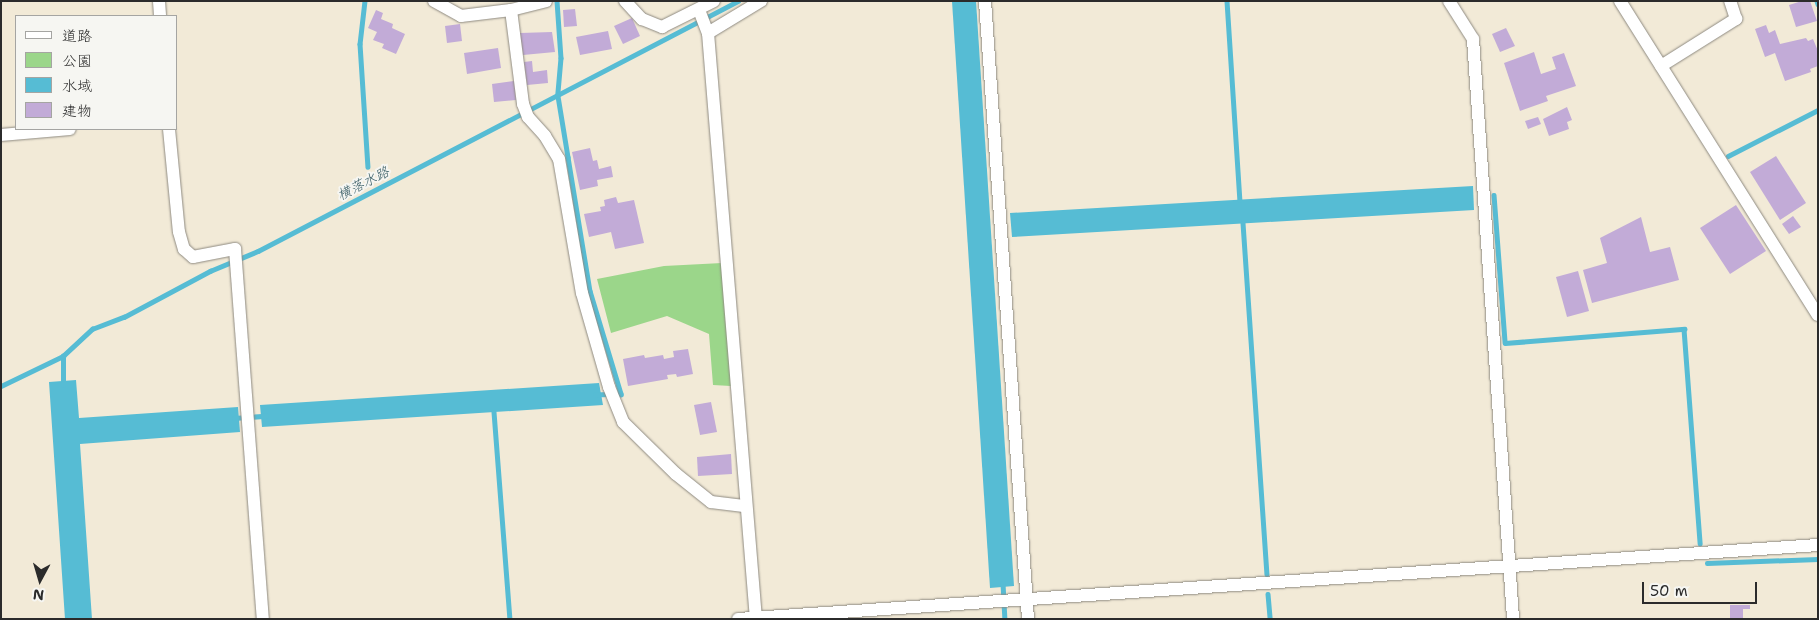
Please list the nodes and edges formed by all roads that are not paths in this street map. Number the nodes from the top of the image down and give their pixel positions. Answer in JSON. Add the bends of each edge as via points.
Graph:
{"nodes":[{"id":1,"x":159,"y":1,"type":"edge"},
{"id":2,"x":434,"y":1,"type":"edge"},
{"id":3,"x":546,"y":1,"type":"edge"},
{"id":4,"x":625,"y":1,"type":"edge"},
{"id":5,"x":714,"y":1,"type":"edge"},
{"id":6,"x":761,"y":1,"type":"edge"},
{"id":7,"x":984,"y":1,"type":"edge"},
{"id":8,"x":1449,"y":1,"type":"edge"},
{"id":9,"x":1620,"y":1,"type":"edge"},
{"id":10,"x":1730,"y":1,"type":"edge"},
{"id":11,"x":511,"y":10,"type":"junction"},
{"id":12,"x":699,"y":10,"type":"junction"},
{"id":13,"x":160,"y":15,"type":"edge"},
{"id":14,"x":708,"y":33,"type":"junction"},
{"id":15,"x":1661,"y":66,"type":"junction"},
{"id":16,"x":58,"y":130,"type":"edge"},
{"id":17,"x":170,"y":130,"type":"edge"},
{"id":18,"x":1,"y":135,"type":"edge"},
{"id":19,"x":1818,"y":315,"type":"edge"},
{"id":20,"x":746,"y":506,"type":"junction"},
{"id":21,"x":1818,"y":545,"type":"edge"},
{"id":22,"x":1509,"y":566,"type":"junction"},
{"id":23,"x":1026,"y":599,"type":"junction"},
{"id":24,"x":756,"y":618,"type":"edge"},
{"id":25,"x":263,"y":619,"type":"edge"},
{"id":26,"x":738,"y":619,"type":"edge"},
{"id":27,"x":1028,"y":619,"type":"edge"},
{"id":28,"x":1513,"y":619,"type":"edge"}],
"edges":[{"from":1,"to":13,"type":"street"},
{"from":2,"to":11,"type":"street","via":[[461,16]]},
{"from":3,"to":11,"type":"street"},
{"from":4,"to":12,"type":"street","via":[[642,19],[662,27]]},
{"from":5,"to":12,"type":"street"},
{"from":6,"to":14,"type":"street"},
{"from":7,"to":23,"type":"street"},
{"from":8,"to":22,"type":"street","via":[[1473,39]]},
{"from":9,"to":15,"type":"street"},
{"from":10,"to":15,"type":"street","via":[[1736,19]]},
{"from":11,"to":20,"type":"street","via":[[523,104],[528,117],[559,159],[582,293],[609,387],[623,422],[676,474],[711,502]]},
{"from":12,"to":14,"type":"street"},
{"from":14,"to":20,"type":"street"},
{"from":15,"to":19,"type":"street"},
{"from":16,"to":18,"type":"street"},
{"from":17,"to":25,"type":"street","via":[[179,232],[184,249],[193,257],[235,249]]},
{"from":20,"to":24,"type":"street"},
{"from":21,"to":22,"type":"street"},
{"from":22,"to":23,"type":"street"},
{"from":22,"to":28,"type":"street"},
{"from":23,"to":24,"type":"street"},
{"from":23,"to":27,"type":"street"},
{"from":24,"to":26,"type":"street"}]}
